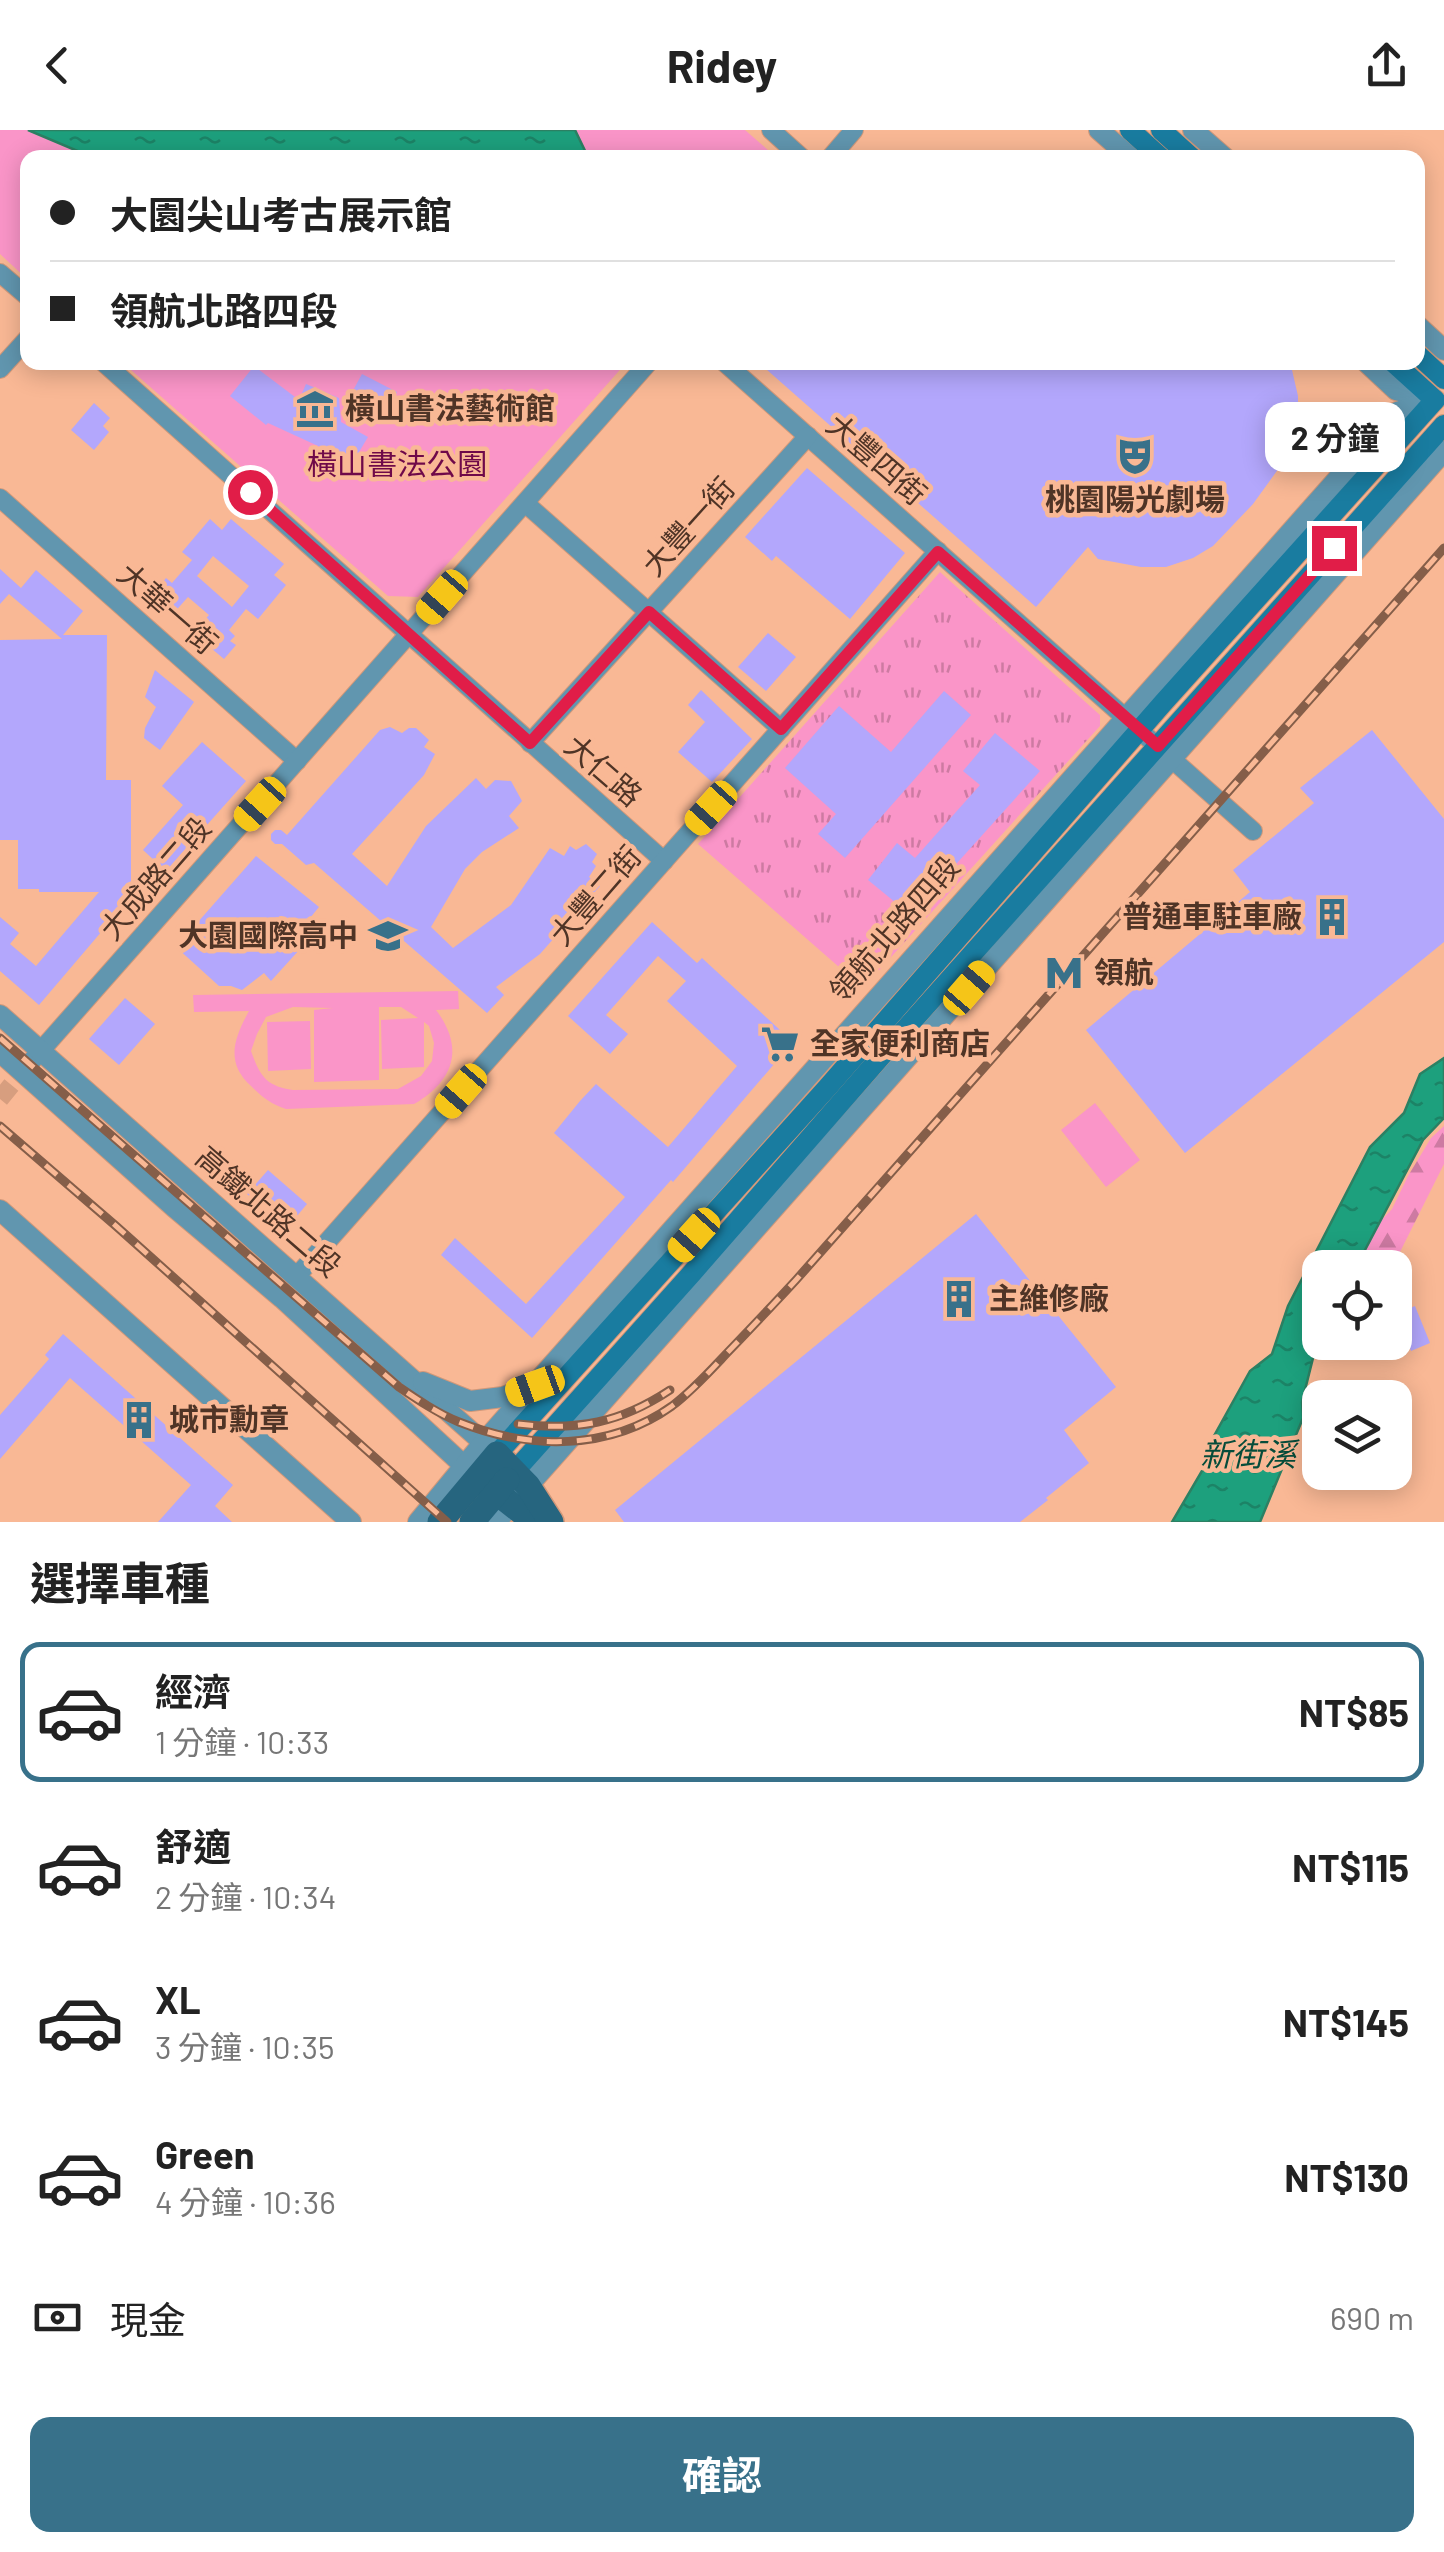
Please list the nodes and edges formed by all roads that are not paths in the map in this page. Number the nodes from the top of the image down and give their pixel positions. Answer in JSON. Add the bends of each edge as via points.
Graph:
{"nodes":[{"id":1,"x":771,"y":130,"type":"edge"},
{"id":2,"x":854,"y":130,"type":"edge"},
{"id":3,"x":1099,"y":130,"type":"edge"},
{"id":4,"x":1130,"y":130,"type":"edge"},
{"id":5,"x":1161,"y":130,"type":"edge"},
{"id":6,"x":1193,"y":130,"type":"edge"},
{"id":7,"x":793,"y":150,"type":"edge"},
{"id":8,"x":837,"y":150,"type":"edge"},
{"id":9,"x":1121,"y":150,"type":"edge"},
{"id":10,"x":1152,"y":150,"type":"edge"},
{"id":11,"x":1183,"y":150,"type":"edge"},
{"id":12,"x":1215,"y":150,"type":"edge"},
{"id":13,"x":0,"y":273,"type":"edge"},
{"id":14,"x":20,"y":290,"type":"edge"},
{"id":15,"x":1425,"y":332,"type":"edge"},
{"id":16,"x":20,"y":347,"type":"edge"},
{"id":17,"x":1444,"y":350,"type":"edge"},
{"id":18,"x":1425,"y":361,"type":"edge"},
{"id":19,"x":0,"y":368,"type":"edge"},
{"id":20,"x":112,"y":370,"type":"edge"},
{"id":21,"x":642,"y":370,"type":"edge"},
{"id":22,"x":733,"y":370,"type":"edge"},
{"id":23,"x":1375,"y":370,"type":"edge"},
{"id":24,"x":1402,"y":370,"type":"edge"},
{"id":25,"x":1444,"y":378,"type":"edge"},
{"id":26,"x":1396,"y":390,"type":"junction"},
{"id":27,"x":1440,"y":402,"type":"edge"},
{"id":28,"x":1397,"y":412,"type":"junction"},
{"id":29,"x":1444,"y":424,"type":"edge"},
{"id":30,"x":808,"y":436,"type":"junction"},
{"id":31,"x":1444,"y":451,"type":"edge"},
{"id":32,"x":0,"y":498,"type":"edge"},
{"id":33,"x":525,"y":503,"type":"junction"},
{"id":34,"x":938,"y":552,"type":"junction"},
{"id":35,"x":649,"y":612,"type":"junction"},
{"id":36,"x":409,"y":634,"type":"junction"},
{"id":37,"x":1133,"y":723,"type":"junction"},
{"id":38,"x":781,"y":729,"type":"junction"},
{"id":39,"x":530,"y":743,"type":"junction"},
{"id":40,"x":1165,"y":752,"type":"junction"},
{"id":41,"x":298,"y":760,"type":"junction"},
{"id":42,"x":1254,"y":832,"type":"dead end"},
{"id":43,"x":664,"y":861,"type":"junction"},
{"id":44,"x":0,"y":1015,"type":"edge"},
{"id":45,"x":0,"y":1052,"type":"edge"},
{"id":46,"x":40,"y":1052,"type":"junction"},
{"id":47,"x":22,"y":1072,"type":"junction"},
{"id":48,"x":0,"y":1210,"type":"edge"},
{"id":49,"x":296,"y":1277,"type":"junction"},
{"id":50,"x":406,"y":1375,"type":"junction"},
{"id":51,"x":535,"y":1386,"type":"junction"},
{"id":52,"x":500,"y":1484,"type":"edge"},
{"id":53,"x":351,"y":1522,"type":"edge"},
{"id":54,"x":418,"y":1522,"type":"edge"},
{"id":55,"x":440,"y":1522,"type":"edge"},
{"id":56,"x":472,"y":1522,"type":"edge"},
{"id":57,"x":551,"y":1522,"type":"edge"}],
"edges":[{"from":1,"to":7,"type":"street"},
{"from":2,"to":8,"type":"street"},
{"from":3,"to":9,"type":"street"},
{"from":4,"to":10,"type":"main road"},
{"from":5,"to":11,"type":"main road"},
{"from":6,"to":12,"type":"street"},
{"from":13,"to":14,"type":"street"},
{"from":15,"to":17,"type":"street"},
{"from":16,"to":19,"type":"street"},
{"from":18,"to":25,"type":"main road","name":"領航北路四段"},
{"from":20,"to":36,"type":"street","name":"大仁路"},
{"from":21,"to":33,"type":"street","name":"大成路二段"},
{"from":22,"to":30,"type":"street","name":"大豐四街"},
{"from":23,"to":26,"type":"street"},
{"from":24,"to":27,"type":"main road"},
{"from":25,"to":27,"type":"street","name":"領航北路四段"},
{"from":26,"to":27,"type":"street"},
{"from":26,"to":28,"type":"street"},
{"from":27,"to":28,"type":"street"},
{"from":27,"to":37,"type":"main road","name":"領航北路四段"},
{"from":28,"to":37,"type":"street","name":"領航北路四段"},
{"from":29,"to":40,"type":"main road","name":"領航北路四段"},
{"from":30,"to":34,"type":"street","name":"大豐四街"},
{"from":30,"to":35,"type":"street","name":"大豐一街"},
{"from":31,"to":40,"type":"street","name":"領航北路四段"},
{"from":32,"to":41,"type":"street","name":"大華一街"},
{"from":33,"to":35,"type":"street"},
{"from":33,"to":36,"type":"street","name":"大成路二段"},
{"from":34,"to":37,"type":"street","name":"大豐四街"},
{"from":34,"to":38,"type":"street","name":"大豐二街"},
{"from":35,"to":38,"type":"street"},
{"from":35,"to":39,"type":"street","name":"大豐一街"},
{"from":36,"to":39,"type":"street","name":"大仁路"},
{"from":36,"to":41,"type":"street","name":"大成路二段"},
{"from":37,"to":40,"type":"street","name":"大豐四街"},
{"from":37,"to":51,"type":"street","name":"領航北路四段"},
{"from":37,"to":52,"type":"main road","name":"領航北路四段"},
{"from":38,"to":43,"type":"street","name":"大豐二街"},
{"from":39,"to":43,"type":"street","name":"大仁路"},
{"from":40,"to":42,"type":"street","name":"大豐四街"},
{"from":40,"to":52,"type":"street","name":"領航北路四段"},
{"from":41,"to":46,"type":"street","name":"大成路二段"},
{"from":43,"to":49,"type":"street","name":"大豐二街"},
{"from":44,"to":46,"type":"street","name":"高鐵北路二段"},
{"from":45,"to":47,"type":"street","name":"高鐵北路二段"},
{"from":46,"to":47,"type":"street","name":"大成路二段"},
{"from":46,"to":49,"type":"street","name":"高鐵北路二段"},
{"from":47,"to":52,"type":"street","name":"高鐵北路二段"},
{"from":48,"to":53,"type":"street"},
{"from":49,"to":50,"type":"street","name":"高鐵北路二段"},
{"from":50,"to":51,"type":"street","via":[[470,1401]]},
{"from":50,"to":52,"type":"street","name":"高鐵北路二段"},
{"from":51,"to":52,"type":"street","name":"領航北路四段"},
{"from":52,"to":54,"type":"street","name":"領航北路四段"},
{"from":52,"to":55,"type":"main road","name":"領航北路四段"},
{"from":52,"to":56,"type":"main road","name":"領航北路四段"},
{"from":52,"to":57,"type":"main road"}]}
